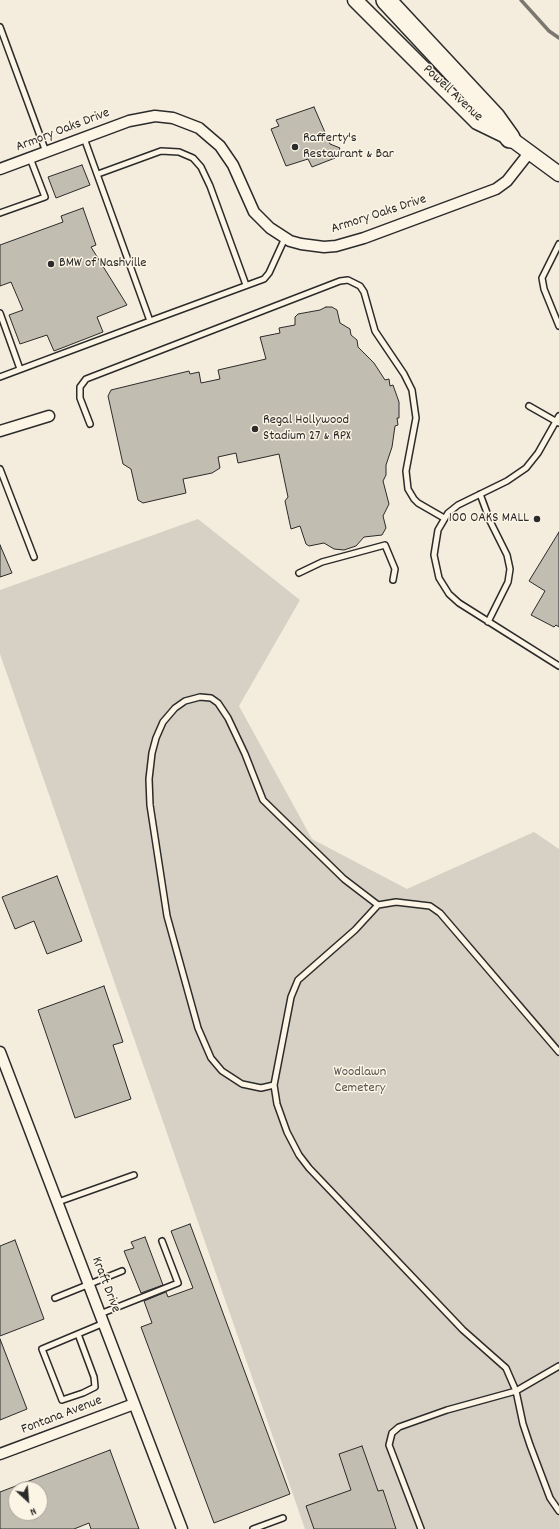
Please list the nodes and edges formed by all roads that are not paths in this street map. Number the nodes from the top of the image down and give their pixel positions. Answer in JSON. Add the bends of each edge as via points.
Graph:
{"nodes":[{"id":1,"x":355,"y":0,"type":"edge"},
{"id":2,"x":386,"y":0,"type":"edge"},
{"id":3,"x":0,"y":27,"type":"edge"},
{"id":4,"x":84,"y":138,"type":"junction"},
{"id":5,"x":510,"y":138,"type":"junction"},
{"id":6,"x":46,"y":152,"type":"junction"},
{"id":7,"x":529,"y":152,"type":"junction"},
{"id":8,"x":30,"y":158,"type":"junction"},
{"id":9,"x":0,"y":169,"type":"edge"},
{"id":10,"x":98,"y":174,"type":"junction"},
{"id":11,"x":559,"y":174,"type":"edge"},
{"id":12,"x":0,"y":213,"type":"edge"},
{"id":13,"x":285,"y":238,"type":"junction"},
{"id":14,"x":559,"y":244,"type":"edge"},
{"id":15,"x":246,"y":285,"type":"junction"},
{"id":16,"x":0,"y":313,"type":"edge"},
{"id":17,"x":150,"y":320,"type":"junction"},
{"id":18,"x":559,"y":326,"type":"edge"},
{"id":19,"x":20,"y":370,"type":"junction"},
{"id":20,"x":0,"y":377,"type":"edge"},
{"id":21,"x":529,"y":406,"type":"dead end"},
{"id":22,"x":49,"y":416,"type":"dead end"},
{"id":23,"x":558,"y":420,"type":"edge"},
{"id":24,"x":90,"y":424,"type":"dead end"},
{"id":25,"x":0,"y":431,"type":"edge"},
{"id":26,"x":0,"y":468,"type":"edge"},
{"id":27,"x":480,"y":494,"type":"junction"},
{"id":28,"x":444,"y":518,"type":"junction"},
{"id":29,"x":34,"y":557,"type":"dead end"},
{"id":30,"x":299,"y":574,"type":"dead end"},
{"id":31,"x":393,"y":580,"type":"dead end"},
{"id":32,"x":488,"y":622,"type":"junction"},
{"id":33,"x":559,"y":666,"type":"edge"},
{"id":34,"x":378,"y":905,"type":"junction"},
{"id":35,"x":0,"y":1052,"type":"edge"},
{"id":36,"x":559,"y":1052,"type":"edge"},
{"id":37,"x":274,"y":1084,"type":"junction"},
{"id":38,"x":134,"y":1175,"type":"dead end"},
{"id":39,"x":58,"y":1202,"type":"junction"},
{"id":40,"x":162,"y":1241,"type":"dead end"},
{"id":41,"x":122,"y":1271,"type":"dead end"},
{"id":42,"x":89,"y":1285,"type":"junction"},
{"id":43,"x":55,"y":1298,"type":"dead end"},
{"id":44,"x":102,"y":1318,"type":"junction"},
{"id":45,"x":78,"y":1334,"type":"junction"},
{"id":46,"x":559,"y":1366,"type":"edge"},
{"id":47,"x":516,"y":1391,"type":"junction"},
{"id":48,"x":134,"y":1404,"type":"junction"},
{"id":49,"x":0,"y":1454,"type":"edge"},
{"id":50,"x":559,"y":1511,"type":"edge"},
{"id":51,"x":283,"y":1518,"type":"dead end"},
{"id":52,"x":182,"y":1529,"type":"edge"},
{"id":53,"x":253,"y":1529,"type":"edge"},
{"id":54,"x":421,"y":1529,"type":"edge"}],
"edges":[{"from":1,"to":5,"type":"main road","name":"Powell Avenue","via":[[477,122]]},
{"from":2,"to":5,"type":"highway","via":[[495,117]]},
{"from":3,"to":6,"type":"lane"},
{"from":4,"to":6,"type":"street","name":"Armory Oaks Drive"},
{"from":4,"to":10,"type":"lane"},
{"from":4,"to":13,"type":"street","name":"Armory Oaks Drive","via":[[146,117],[173,118],[191,124],[220,146],[233,165],[254,212]]},
{"from":5,"to":7,"type":"main road","name":"Powell Avenue"},
{"from":6,"to":8,"type":"street","name":"Armory Oaks Drive"},
{"from":7,"to":11,"type":"main road","name":"Powell Avenue"},
{"from":7,"to":13,"type":"street","name":"Armory Oaks Drive","via":[[507,181],[496,189],[364,238],[324,247],[301,244]]},
{"from":8,"to":9,"type":"street","name":"Armory Oaks Drive"},
{"from":8,"to":12,"type":"lane","via":[[44,197]]},
{"from":10,"to":15,"type":"lane","via":[[161,151],[179,152],[193,158],[201,167],[210,186]]},
{"from":10,"to":17,"type":"lane"},
{"from":13,"to":15,"type":"lane","via":[[267,277]]},
{"from":14,"to":18,"type":"lane","via":[[542,278]]},
{"from":15,"to":17,"type":"lane"},
{"from":16,"to":19,"type":"lane"},
{"from":17,"to":19,"type":"lane"},
{"from":19,"to":20,"type":"lane"},
{"from":21,"to":23,"type":"lane"},
{"from":22,"to":25,"type":"street"},
{"from":23,"to":27,"type":"lane","via":[[526,468]]},
{"from":24,"to":28,"type":"lane","via":[[80,398],[80,386],[86,379],[340,281],[355,282],[364,292],[375,331],[412,390],[416,418],[406,471],[408,489],[418,503]]},
{"from":26,"to":29,"type":"lane"},
{"from":27,"to":28,"type":"lane","via":[[458,505]]},
{"from":27,"to":32,"type":"lane","via":[[510,569],[508,582]]},
{"from":28,"to":32,"type":"lane","via":[[434,546],[437,572],[454,599]]},
{"from":30,"to":31,"type":"lane","via":[[322,562],[386,545],[395,569]]},
{"from":32,"to":33,"type":"lane"},
{"from":34,"to":36,"type":"lane","via":[[396,902],[417,904],[430,906],[440,913]]},
{"from":34,"to":37,"type":"lane","via":[[355,930],[298,980],[291,997]]},
{"from":34,"to":37,"type":"lane","via":[[344,879],[268,807],[231,724],[218,703],[211,698],[200,697],[185,701],[175,708],[156,738],[149,779],[150,805],[167,916],[198,1028],[211,1058],[222,1071],[242,1084],[261,1088]]},
{"from":35,"to":39,"type":"street","name":"Kraft Drive"},
{"from":37,"to":47,"type":"lane","via":[[277,1104],[299,1155],[463,1330],[499,1360],[506,1368]]},
{"from":38,"to":39,"type":"lane"},
{"from":39,"to":42,"type":"street","name":"Kraft Drive"},
{"from":40,"to":44,"type":"lane","via":[[178,1283]]},
{"from":41,"to":42,"type":"lane"},
{"from":42,"to":43,"type":"lane"},
{"from":42,"to":44,"type":"street","name":"Kraft Drive"},
{"from":44,"to":45,"type":"lane"},
{"from":44,"to":48,"type":"street","name":"Kraft Drive"},
{"from":45,"to":45,"type":"lane","via":[[42,1348],[62,1400],[95,1387],[94,1377]]},
{"from":46,"to":47,"type":"lane"},
{"from":47,"to":50,"type":"lane","via":[[530,1445],[550,1498]]},
{"from":47,"to":54,"type":"lane","via":[[447,1410],[399,1427],[390,1434],[390,1447]]},
{"from":48,"to":49,"type":"street","name":"Fontana Avenue"},
{"from":48,"to":52,"type":"street","name":"Kraft Drive"},
{"from":51,"to":53,"type":"lane"}]}
